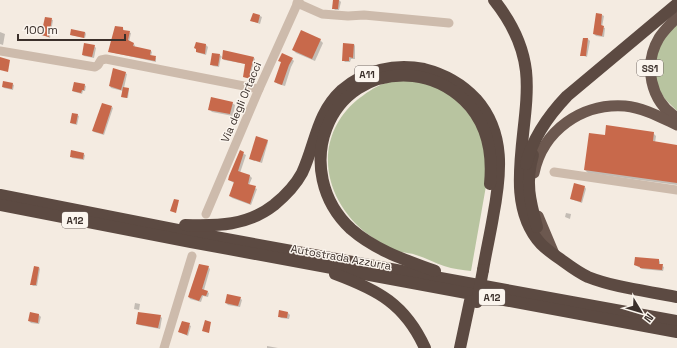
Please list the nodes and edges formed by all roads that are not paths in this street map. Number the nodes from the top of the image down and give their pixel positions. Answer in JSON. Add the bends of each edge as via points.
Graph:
{"nodes":[{"id":1,"x":494,"y":0,"type":"edge"},
{"id":2,"x":298,"y":2,"type":"edge"},
{"id":3,"x":677,"y":4,"type":"edge"},
{"id":4,"x":677,"y":16,"type":"edge"},
{"id":5,"x":448,"y":23,"type":"dead end"},
{"id":6,"x":0,"y":51,"type":"edge"},
{"id":7,"x":259,"y":89,"type":"junction"},
{"id":8,"x":677,"y":118,"type":"edge"},
{"id":9,"x":677,"y":125,"type":"edge"},
{"id":10,"x":536,"y":142,"type":"junction"},
{"id":11,"x":554,"y":172,"type":"dead end"},
{"id":12,"x":677,"y":190,"type":"edge"},
{"id":13,"x":0,"y":195,"type":"edge"},
{"id":14,"x":0,"y":205,"type":"edge"},
{"id":15,"x":206,"y":214,"type":"dead end"},
{"id":16,"x":148,"y":224,"type":"junction"},
{"id":17,"x":554,"y":254,"type":"junction"},
{"id":18,"x":192,"y":256,"type":"dead end"},
{"id":19,"x":306,"y":264,"type":"junction"},
{"id":20,"x":479,"y":270,"type":"junction"},
{"id":21,"x":464,"y":282,"type":"junction"},
{"id":22,"x":677,"y":297,"type":"edge"},
{"id":23,"x":473,"y":301,"type":"junction"},
{"id":24,"x":677,"y":321,"type":"edge"},
{"id":25,"x":677,"y":332,"type":"edge"},
{"id":26,"x":164,"y":348,"type":"edge"},
{"id":27,"x":425,"y":348,"type":"edge"},
{"id":28,"x":460,"y":348,"type":"edge"},
{"id":29,"x":468,"y":348,"type":"edge"}],
"edges":[{"from":1,"to":10,"type":"highway","via":[[513,29],[524,58]]},
{"from":2,"to":5,"type":"street","via":[[322,14]]},
{"from":2,"to":7,"type":"street","name":"Via degli Ortacci"},
{"from":3,"to":10,"type":"highway","via":[[567,96],[547,118]]},
{"from":4,"to":8,"type":"highway","number":"SS1","via":[[659,38],[650,68],[656,93],[664,107]]},
{"from":4,"to":10,"type":"highway","via":[[575,97],[553,119]]},
{"from":6,"to":7,"type":"street","via":[[94,67],[100,60],[106,59]]},
{"from":7,"to":15,"type":"street","name":"Via degli Ortacci"},
{"from":9,"to":10,"type":"highway","via":[[639,109],[625,106],[604,107],[575,116]]},
{"from":10,"to":17,"type":"highway","via":[[541,153],[536,167],[533,191],[536,212]]},
{"from":10,"to":17,"type":"highway","via":[[528,181],[530,204],[538,232]]},
{"from":10,"to":17,"type":"highway","via":[[520,184],[521,201],[536,239]]},
{"from":11,"to":12,"type":"street"},
{"from":13,"to":16,"type":"highway","name":"Autostrada Azzurra","number":"A12"},
{"from":14,"to":19,"type":"highway","name":"Autostrada Azzurra","number":"A12"},
{"from":16,"to":20,"type":"highway","number":"A11","via":[[227,225],[261,214],[282,199],[298,179],[307,161],[322,116],[338,94],[361,77],[377,70],[396,67],[419,68],[446,76],[472,95],[483,109],[494,131],[500,160],[498,184]]},
{"from":16,"to":21,"type":"highway","name":"Autostrada Azzurra","number":"A12"},
{"from":17,"to":22,"type":"highway","via":[[574,270],[600,281]]},
{"from":18,"to":26,"type":"street"},
{"from":19,"to":25,"type":"highway","name":"Autostrada Azzurra","number":"A12"},
{"from":19,"to":27,"type":"highway","via":[[357,282],[381,294],[408,319]]},
{"from":20,"to":21,"type":"highway","via":[[491,171],[487,137],[475,112],[452,90],[423,78],[394,76],[370,83],[355,91],[336,110],[327,126],[321,146],[320,172],[332,205],[350,228],[373,245]]},
{"from":20,"to":23,"type":"highway","number":"A11","bridge":true},
{"from":21,"to":24,"type":"highway","name":"Autostrada Azzurra","number":"A12"},
{"from":23,"to":28,"type":"highway"},
{"from":23,"to":29,"type":"highway","number":"A11"}]}
